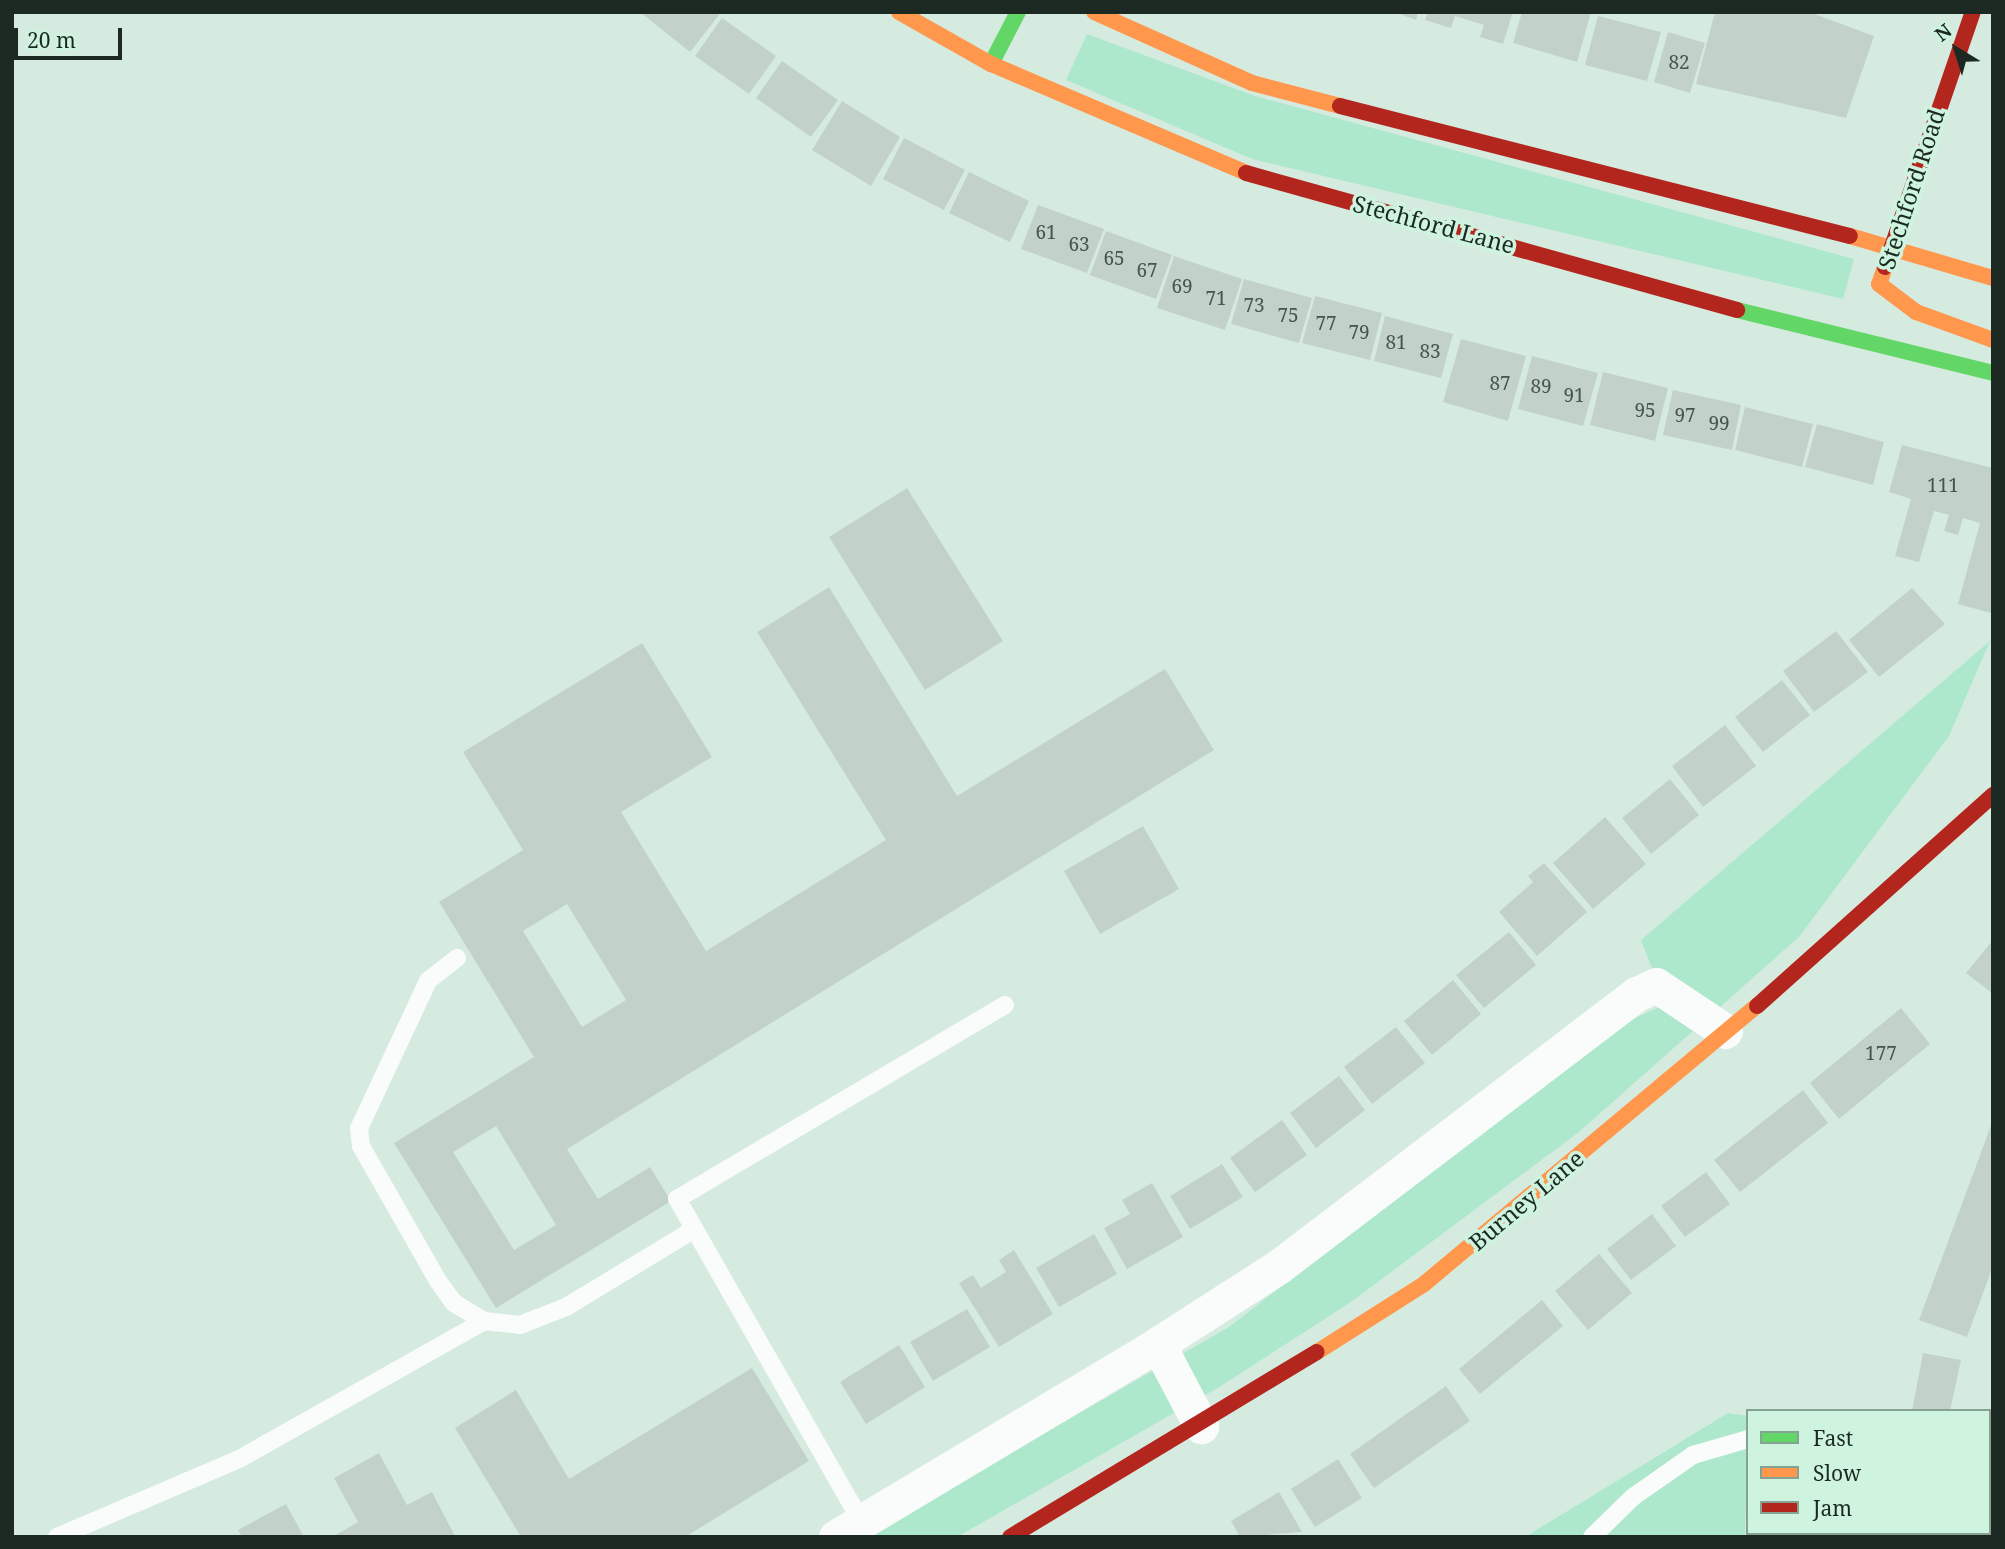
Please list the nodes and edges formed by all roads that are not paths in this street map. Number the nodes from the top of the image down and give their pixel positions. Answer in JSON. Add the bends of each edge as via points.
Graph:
{"nodes":[{"id":1,"x":899,"y":12,"type":"edge"},
{"id":2,"x":1018,"y":12,"type":"edge"},
{"id":3,"x":1094,"y":12,"type":"edge"},
{"id":4,"x":1973,"y":12,"type":"edge"},
{"id":5,"x":991,"y":64,"type":"junction"},
{"id":6,"x":1894,"y":244,"type":"junction"},
{"id":7,"x":1993,"y":278,"type":"edge"},
{"id":8,"x":1993,"y":340,"type":"edge"},
{"id":9,"x":1993,"y":373,"type":"edge"},
{"id":10,"x":1993,"y":795,"type":"edge"},
{"id":11,"x":457,"y":958,"type":"dead end"},
{"id":12,"x":1005,"y":1005,"type":"dead end"},
{"id":13,"x":1725,"y":1031,"type":"junction"},
{"id":14,"x":692,"y":1230,"type":"junction"},
{"id":15,"x":484,"y":1321,"type":"junction"},
{"id":16,"x":1158,"y":1344,"type":"junction"},
{"id":17,"x":1201,"y":1426,"type":"junction"},
{"id":18,"x":1746,"y":1441,"type":"edge"},
{"id":19,"x":848,"y":1529,"type":"edge"},
{"id":20,"x":57,"y":1537,"type":"edge"},
{"id":21,"x":1010,"y":1537,"type":"edge"},
{"id":22,"x":1592,"y":1537,"type":"edge"}],
"edges":[{"from":1,"to":5,"type":"main road","name":"Stechford Lane"},
{"from":2,"to":5,"type":"main road"},
{"from":3,"to":6,"type":"main road","via":[[1252,83],[1821,231]]},
{"from":4,"to":6,"type":"main road","name":"Stechford Road"},
{"from":5,"to":9,"type":"main road","name":"Stechford Lane","via":[[1243,172],[1794,327]]},
{"from":6,"to":7,"type":"main road"},
{"from":6,"to":8,"type":"main road","name":"Stechford Road","via":[[1879,284],[1884,290],[1916,312]]},
{"from":10,"to":13,"type":"main road","name":"Burney Lane","via":[[1828,947]]},
{"from":11,"to":15,"type":"lane","via":[[428,981],[359,1128],[361,1146],[438,1281],[454,1303]]},
{"from":12,"to":14,"type":"lane","via":[[677,1199]]},
{"from":13,"to":16,"type":"street","via":[[1656,985],[1637,994],[1278,1267]]},
{"from":13,"to":17,"type":"main road","name":"Burney Lane","via":[[1424,1283]]},
{"from":14,"to":15,"type":"lane","via":[[566,1307],[520,1325]]},
{"from":14,"to":19,"type":"lane"},
{"from":15,"to":20,"type":"lane","via":[[241,1458]]},
{"from":16,"to":17,"type":"street"},
{"from":16,"to":19,"type":"street"},
{"from":17,"to":21,"type":"main road","name":"Burney Lane"},
{"from":18,"to":22,"type":"lane","via":[[1693,1455],[1633,1497]]}]}
